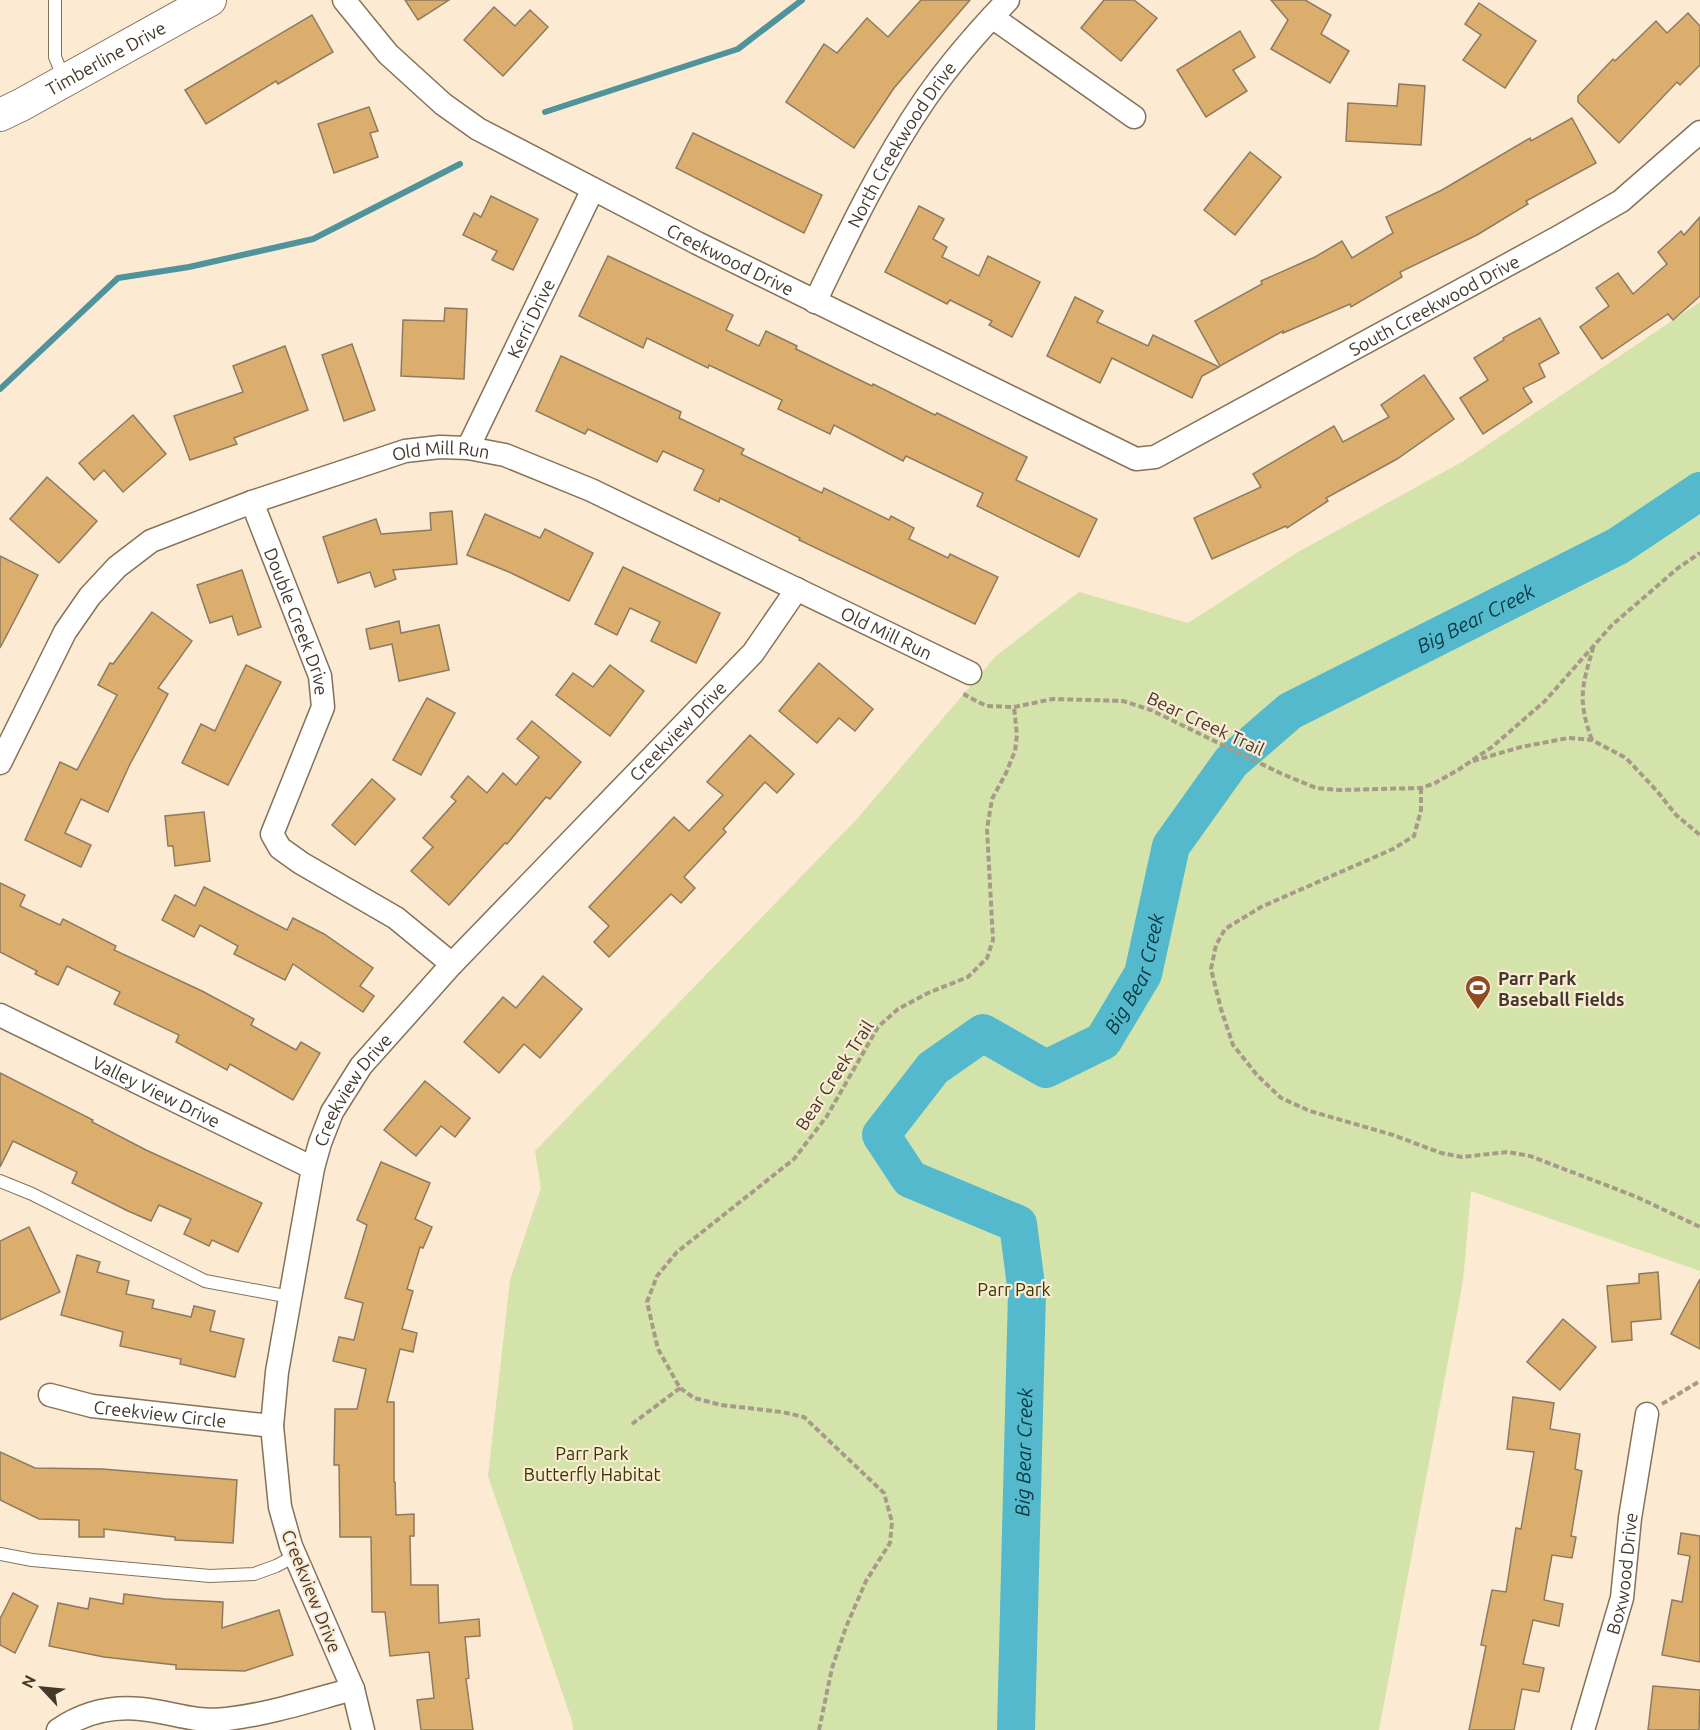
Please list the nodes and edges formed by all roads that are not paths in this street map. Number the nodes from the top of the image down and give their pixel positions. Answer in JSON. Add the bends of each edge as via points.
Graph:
{"nodes":[{"id":1,"x":55,"y":0,"type":"edge"},
{"id":2,"x":344,"y":0,"type":"edge"},
{"id":3,"x":1008,"y":0,"type":"edge"},
{"id":4,"x":203,"y":2,"type":"edge"},
{"id":5,"x":992,"y":17,"type":"junction"},
{"id":6,"x":65,"y":81,"type":"junction"},
{"id":7,"x":0,"y":115,"type":"edge"},
{"id":8,"x":1134,"y":117,"type":"dead end"},
{"id":9,"x":1700,"y":132,"type":"edge"},
{"id":10,"x":593,"y":189,"type":"junction"},
{"id":11,"x":815,"y":302,"type":"junction"},
{"id":12,"x":468,"y":448,"type":"junction"},
{"id":13,"x":1155,"y":457,"type":"joint"},
{"id":14,"x":252,"y":502,"type":"junction"},
{"id":15,"x":796,"y":589,"type":"junction"},
{"id":16,"x":970,"y":673,"type":"road end"},
{"id":17,"x":0,"y":763,"type":"edge"},
{"id":18,"x":452,"y":964,"type":"junction"},
{"id":19,"x":0,"y":1015,"type":"edge"},
{"id":20,"x":314,"y":1168,"type":"junction"},
{"id":21,"x":0,"y":1181,"type":"edge"},
{"id":22,"x":290,"y":1297,"type":"junction"},
{"id":23,"x":50,"y":1395,"type":"dead end"},
{"id":24,"x":1647,"y":1414,"type":"road end"},
{"id":25,"x":273,"y":1426,"type":"junction"},
{"id":26,"x":0,"y":1554,"type":"edge"},
{"id":27,"x":295,"y":1556,"type":"junction"},
{"id":28,"x":353,"y":1689,"type":"junction"},
{"id":29,"x":204,"y":1725,"type":"edge"},
{"id":30,"x":58,"y":1730,"type":"edge"},
{"id":31,"x":363,"y":1730,"type":"edge"},
{"id":32,"x":1583,"y":1730,"type":"edge"}],
"edges":[{"from":1,"to":6,"type":"lane","via":[[55,57]]},
{"from":2,"to":10,"type":"street","name":"Creekwood Drive","via":[[388,54],[442,104],[478,129]]},
{"from":3,"to":5,"type":"street","name":"North Creekwood Drive"},
{"from":4,"to":6,"type":"street","name":"Timberline Drive"},
{"from":5,"to":8,"type":"street"},
{"from":5,"to":11,"type":"street","name":"North Creekwood Drive","via":[[926,98],[865,199]]},
{"from":6,"to":7,"type":"street","name":"Timberline Drive"},
{"from":9,"to":13,"type":"street","name":"South Creekwood Drive","via":[[1621,201]]},
{"from":10,"to":11,"type":"street","name":"Creekwood Drive"},
{"from":10,"to":12,"type":"street","name":"Kerri Drive"},
{"from":11,"to":13,"type":"street","name":"Creekwood Drive","via":[[1136,459]]},
{"from":12,"to":14,"type":"street","name":"Old Mill Run","via":[[405,451]]},
{"from":12,"to":15,"type":"street","name":"Old Mill Run","via":[[506,455],[591,490]]},
{"from":14,"to":17,"type":"street","name":"Old Mill Run","via":[[152,541],[117,567],[65,632]]},
{"from":14,"to":18,"type":"street","name":"Double Creek Drive","via":[[321,676],[323,707],[273,834],[280,848],[396,918]]},
{"from":15,"to":16,"type":"street","name":"Old Mill Run"},
{"from":15,"to":18,"type":"street","name":"Creekview Drive","via":[[753,653]]},
{"from":18,"to":20,"type":"street","name":"Creekview Drive","via":[[361,1066],[332,1112]]},
{"from":19,"to":20,"type":"street","name":"Valley View Drive"},
{"from":20,"to":22,"type":"street","name":"Creekview Drive"},
{"from":21,"to":22,"type":"lane","via":[[205,1281]]},
{"from":22,"to":25,"type":"street","name":"Creekview Drive","via":[[277,1372]]},
{"from":23,"to":25,"type":"street","name":"Creekview Circle","via":[[92,1406]]},
{"from":24,"to":32,"type":"street","name":"Boxwood Drive","via":[[1622,1598]]},
{"from":25,"to":27,"type":"street","name":"Creekview Drive","via":[[280,1507]]},
{"from":26,"to":27,"type":"lane","via":[[210,1576],[254,1574]]},
{"from":27,"to":28,"type":"street","name":"Creekview Drive"},
{"from":28,"to":29,"type":"street"},
{"from":28,"to":31,"type":"street","name":"Creekview Drive"},
{"from":29,"to":30,"type":"street","via":[[141,1709],[100,1710]]}]}
